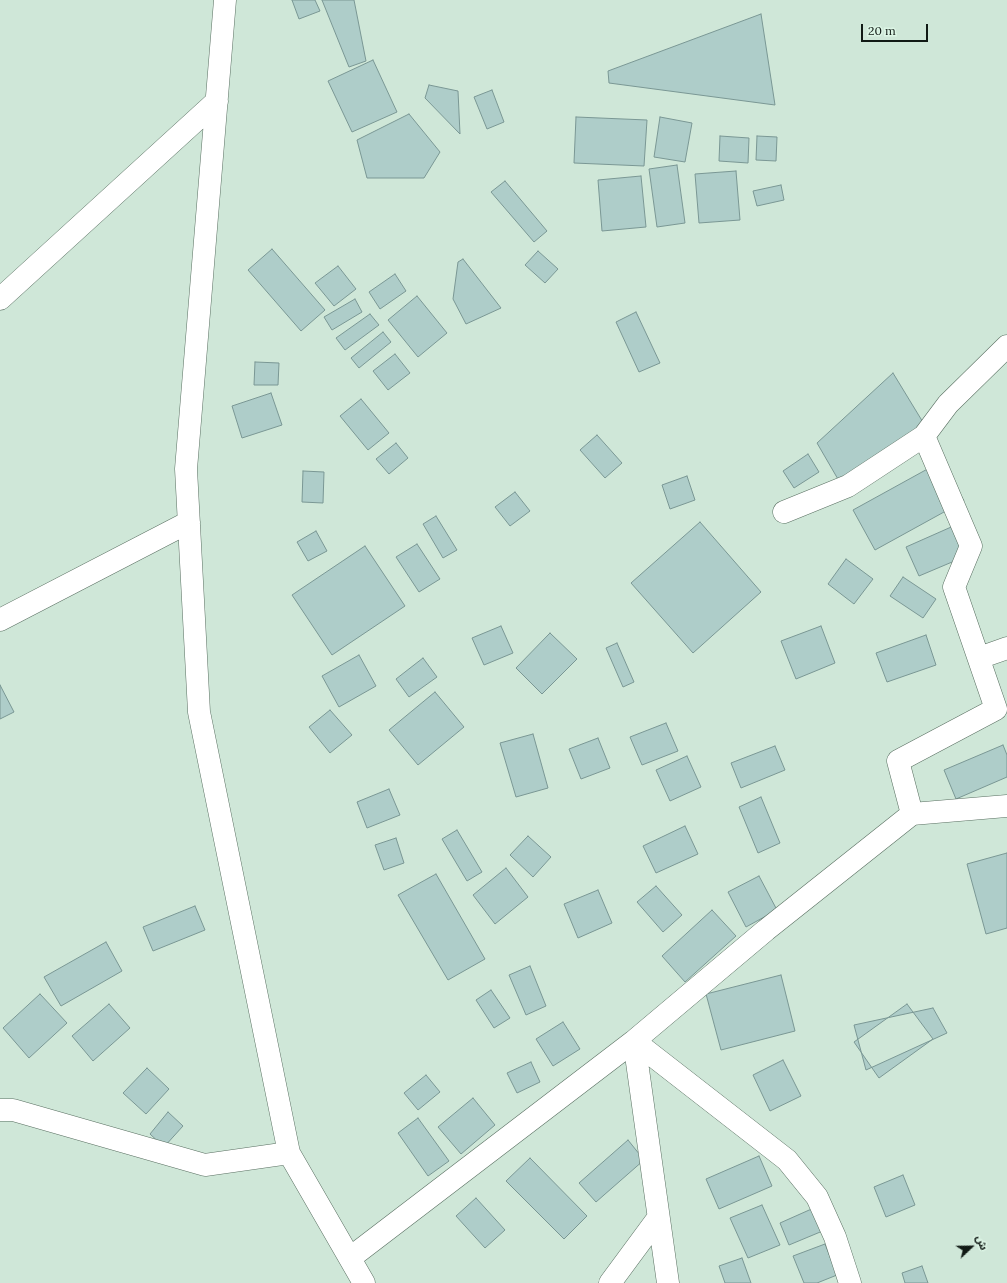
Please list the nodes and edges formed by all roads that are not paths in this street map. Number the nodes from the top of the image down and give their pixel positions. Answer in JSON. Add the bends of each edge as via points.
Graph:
{"nodes":[{"id":1,"x":225,"y":0,"type":"edge"},
{"id":2,"x":217,"y":101,"type":"junction"},
{"id":3,"x":0,"y":299,"type":"edge"},
{"id":4,"x":1007,"y":346,"type":"edge"},
{"id":5,"x":924,"y":436,"type":"junction"},
{"id":6,"x":784,"y":512,"type":"dead end"},
{"id":7,"x":189,"y":522,"type":"junction"},
{"id":8,"x":0,"y":620,"type":"edge"},
{"id":9,"x":1007,"y":648,"type":"edge"},
{"id":10,"x":978,"y":658,"type":"junction"},
{"id":11,"x":1007,"y":806,"type":"edge"},
{"id":12,"x":912,"y":814,"type":"junction"},
{"id":13,"x":634,"y":1041,"type":"junction"},
{"id":14,"x":0,"y":1110,"type":"edge"},
{"id":15,"x":289,"y":1153,"type":"junction"},
{"id":16,"x":658,"y":1218,"type":"junction"},
{"id":17,"x":350,"y":1258,"type":"junction"},
{"id":18,"x":364,"y":1283,"type":"edge"},
{"id":19,"x":610,"y":1283,"type":"edge"},
{"id":20,"x":668,"y":1283,"type":"edge"},
{"id":21,"x":850,"y":1283,"type":"edge"}],
"edges":[{"from":1,"to":2,"type":"street"},
{"from":2,"to":3,"type":"street"},
{"from":2,"to":7,"type":"street","via":[[186,469]]},
{"from":4,"to":5,"type":"street","via":[[948,404]]},
{"from":5,"to":6,"type":"street","via":[[848,486]]},
{"from":5,"to":10,"type":"street","via":[[971,546],[954,587]]},
{"from":7,"to":8,"type":"street"},
{"from":7,"to":15,"type":"street","via":[[199,712]]},
{"from":9,"to":10,"type":"street"},
{"from":10,"to":12,"type":"street","via":[[996,709],[898,761]]},
{"from":11,"to":12,"type":"street"},
{"from":12,"to":13,"type":"street","via":[[766,930]]},
{"from":13,"to":16,"type":"street"},
{"from":13,"to":17,"type":"street"},
{"from":13,"to":21,"type":"street","via":[[787,1160],[817,1197],[836,1236]]},
{"from":14,"to":15,"type":"street","via":[[12,1110],[205,1165]]},
{"from":15,"to":17,"type":"street"},
{"from":16,"to":19,"type":"street"},
{"from":16,"to":20,"type":"street"},
{"from":17,"to":18,"type":"street"}]}
